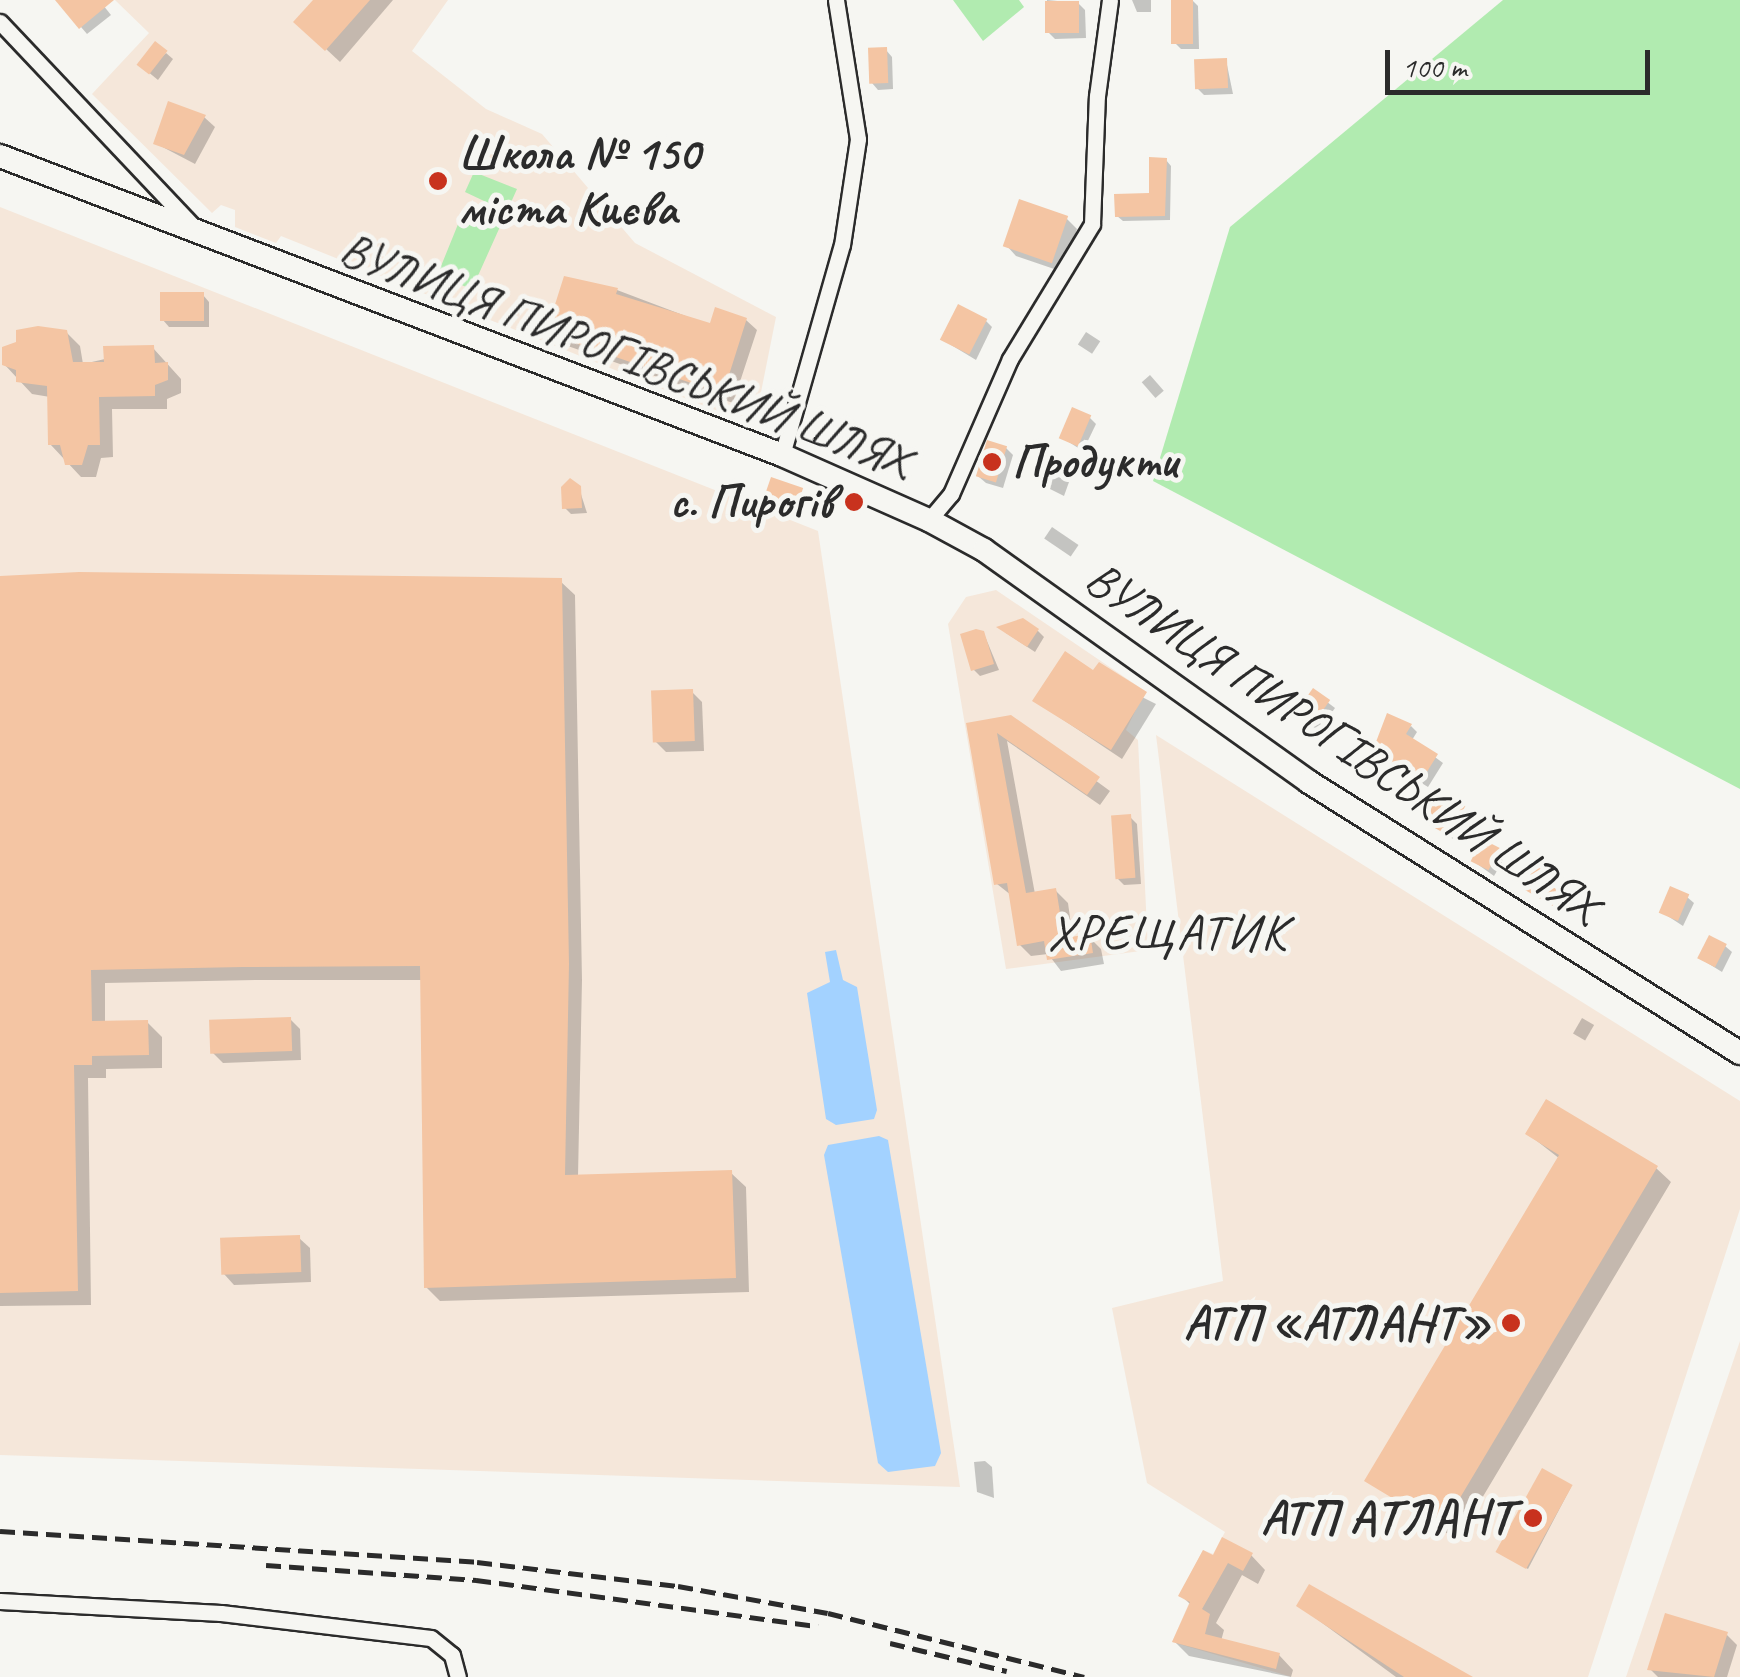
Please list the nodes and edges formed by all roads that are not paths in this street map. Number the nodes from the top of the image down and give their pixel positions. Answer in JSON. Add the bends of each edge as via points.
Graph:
{"nodes":[{"id":1,"x":836,"y":0,"type":"edge"},
{"id":2,"x":1110,"y":0,"type":"edge"},
{"id":3,"x":0,"y":22,"type":"edge"},
{"id":4,"x":0,"y":156,"type":"edge"},
{"id":5,"x":204,"y":237,"type":"junction"},
{"id":6,"x":782,"y":456,"type":"junction"},
{"id":7,"x":929,"y":520,"type":"junction"},
{"id":8,"x":1740,"y":1054,"type":"edge"},
{"id":9,"x":0,"y":1601,"type":"edge"},
{"id":10,"x":458,"y":1677,"type":"edge"}],
"edges":[{"from":1,"to":6,"type":"street","via":[[858,139],[842,245]]},
{"from":2,"to":7,"type":"street","via":[[1097,96],[1092,224],[1010,359],[951,494]]},
{"from":3,"to":5,"type":"street"},
{"from":4,"to":5,"type":"street","name":"ВУЛИЦЯ ПИРОГІВСЬКИЙ ШЛЯХ"},
{"from":5,"to":6,"type":"street","name":"ВУЛИЦЯ ПИРОГІВСЬКИЙ ШЛЯХ"},
{"from":6,"to":7,"type":"street","name":"ВУЛИЦЯ ПИРОГІВСЬКИЙ ШЛЯХ"},
{"from":7,"to":8,"type":"street","name":"ВУЛИЦЯ ПИРОГІВСЬКИЙ ШЛЯХ","via":[[984,550],[1309,782]]},
{"from":9,"to":10,"type":"street","via":[[221,1612],[431,1638],[452,1655]]}]}
